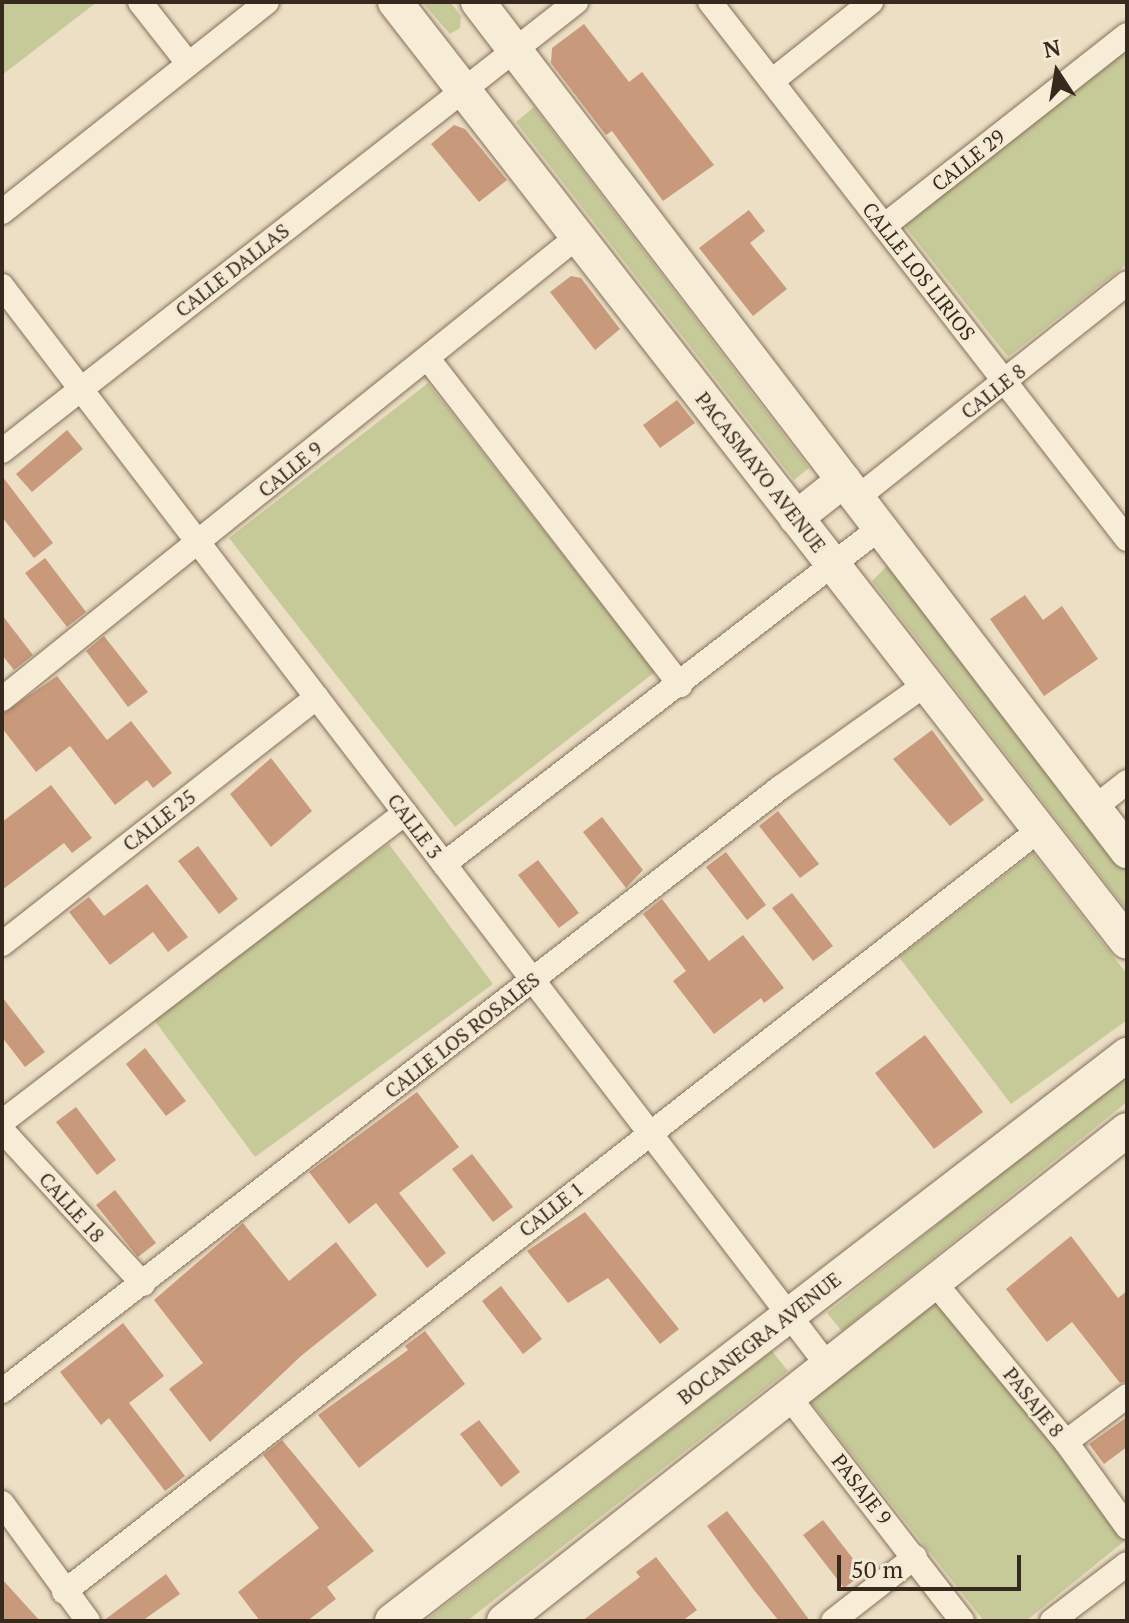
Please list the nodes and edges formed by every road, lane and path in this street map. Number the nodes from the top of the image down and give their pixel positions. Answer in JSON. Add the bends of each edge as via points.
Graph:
{"nodes":[{"id":1,"x":140,"y":2,"type":"edge"},
{"id":2,"x":267,"y":2,"type":"edge"},
{"id":3,"x":395,"y":2,"type":"edge"},
{"id":4,"x":478,"y":2,"type":"edge"},
{"id":5,"x":576,"y":2,"type":"edge"},
{"id":6,"x":710,"y":2,"type":"edge"},
{"id":7,"x":871,"y":2,"type":"edge"},
{"id":8,"x":1127,"y":35,"type":"edge"},
{"id":9,"x":514,"y":49,"type":"junction"},
{"id":10,"x":187,"y":62,"type":"junction"},
{"id":11,"x":772,"y":81,"type":"junction"},
{"id":12,"x":463,"y":89,"type":"junction"},
{"id":13,"x":2,"y":212,"type":"edge"},
{"id":14,"x":884,"y":226,"type":"junction"},
{"id":15,"x":577,"y":237,"type":"junction"},
{"id":16,"x":1127,"y":283,"type":"edge"},
{"id":17,"x":2,"y":286,"type":"edge"},
{"id":18,"x":429,"y":360,"type":"junction"},
{"id":19,"x":1004,"y":381,"type":"junction"},
{"id":20,"x":81,"y":389,"type":"junction"},
{"id":21,"x":2,"y":451,"type":"edge"},
{"id":22,"x":850,"y":489,"type":"junction"},
{"id":23,"x":796,"y":518,"type":"junction"},
{"id":24,"x":880,"y":528,"type":"junction"},
{"id":25,"x":1126,"y":537,"type":"edge"},
{"id":26,"x":199,"y":539,"type":"junction"},
{"id":27,"x":835,"y":566,"type":"junction"},
{"id":28,"x":926,"y":684,"type":"junction"},
{"id":29,"x":680,"y":685,"type":"junction"},
{"id":30,"x":317,"y":697,"type":"junction"},
{"id":31,"x":2,"y":699,"type":"edge"},
{"id":32,"x":1127,"y":782,"type":"edge"},
{"id":33,"x":1094,"y":808,"type":"junction"},
{"id":34,"x":405,"y":813,"type":"junction"},
{"id":35,"x":1039,"y":830,"type":"junction"},
{"id":36,"x":1127,"y":851,"type":"edge"},
{"id":37,"x":444,"y":864,"type":"junction"},
{"id":38,"x":1127,"y":942,"type":"edge"},
{"id":39,"x":2,"y":944,"type":"edge"},
{"id":40,"x":532,"y":979,"type":"junction"},
{"id":41,"x":1127,"y":1055,"type":"edge"},
{"id":42,"x":2,"y":1122,"type":"edge"},
{"id":43,"x":2,"y":1130,"type":"edge"},
{"id":44,"x":1127,"y":1130,"type":"edge"},
{"id":45,"x":649,"y":1132,"type":"junction"},
{"id":46,"x":934,"y":1282,"type":"junction"},
{"id":47,"x":143,"y":1284,"type":"junction"},
{"id":48,"x":790,"y":1315,"type":"junction"},
{"id":49,"x":828,"y":1366,"type":"junction"},
{"id":50,"x":2,"y":1391,"type":"edge"},
{"id":51,"x":1127,"y":1396,"type":"edge"},
{"id":52,"x":789,"y":1397,"type":"junction"},
{"id":53,"x":1066,"y":1442,"type":"junction"},
{"id":54,"x":2,"y":1503,"type":"edge"},
{"id":55,"x":1127,"y":1527,"type":"edge"},
{"id":56,"x":915,"y":1557,"type":"junction"},
{"id":57,"x":1127,"y":1564,"type":"edge"},
{"id":58,"x":64,"y":1592,"type":"junction"},
{"id":59,"x":88,"y":1621,"type":"edge"},
{"id":60,"x":392,"y":1621,"type":"edge"},
{"id":61,"x":504,"y":1621,"type":"edge"},
{"id":62,"x":833,"y":1621,"type":"edge"},
{"id":63,"x":962,"y":1621,"type":"edge"},
{"id":64,"x":1052,"y":1621,"type":"edge"}],
"edges":[{"from":1,"to":10,"type":"street"},
{"from":2,"to":10,"type":"street"},
{"from":3,"to":12,"type":"main road","name":"PACASMAYO AVENUE"},
{"from":4,"to":9,"type":"main road"},
{"from":5,"to":9,"type":"street","name":"CALLE DALLAS"},
{"from":6,"to":11,"type":"street","name":"CALLE LOS LIRIOS"},
{"from":7,"to":11,"type":"street"},
{"from":8,"to":14,"type":"street","name":"CALLE 29"},
{"from":9,"to":12,"type":"street","name":"CALLE DALLAS"},
{"from":9,"to":22,"type":"main road"},
{"from":10,"to":13,"type":"street"},
{"from":11,"to":14,"type":"street","name":"CALLE LOS LIRIOS"},
{"from":12,"to":15,"type":"main road","name":"PACASMAYO AVENUE"},
{"from":12,"to":20,"type":"street","name":"CALLE DALLAS"},
{"from":14,"to":19,"type":"street","name":"CALLE LOS LIRIOS"},
{"from":15,"to":18,"type":"street","name":"CALLE 9"},
{"from":15,"to":23,"type":"main road","name":"PACASMAYO AVENUE"},
{"from":16,"to":19,"type":"street","name":"CALLE 8"},
{"from":17,"to":20,"type":"street","name":"CALLE 3"},
{"from":18,"to":26,"type":"street","name":"CALLE 9"},
{"from":18,"to":29,"type":"street"},
{"from":19,"to":22,"type":"street","name":"CALLE 8"},
{"from":19,"to":25,"type":"street","name":"CALLE LOS LIRIOS"},
{"from":20,"to":21,"type":"street","name":"CALLE DALLAS"},
{"from":20,"to":26,"type":"street","name":"CALLE 3"},
{"from":22,"to":23,"type":"main road"},
{"from":22,"to":24,"type":"main road"},
{"from":23,"to":27,"type":"main road","name":"PACASMAYO AVENUE"},
{"from":24,"to":27,"type":"street"},
{"from":24,"to":33,"type":"main road"},
{"from":26,"to":30,"type":"street","name":"CALLE 3"},
{"from":26,"to":31,"type":"street","name":"CALLE 9"},
{"from":27,"to":28,"type":"main road","name":"PACASMAYO AVENUE"},
{"from":27,"to":29,"type":"street"},
{"from":28,"to":35,"type":"main road","name":"PACASMAYO AVENUE"},
{"from":28,"to":40,"type":"street","name":"CALLE LOS ROSALES","via":[[781,787]]},
{"from":29,"to":37,"type":"street"},
{"from":30,"to":34,"type":"street","name":"CALLE 3"},
{"from":30,"to":39,"type":"street","name":"CALLE 25"},
{"from":32,"to":33,"type":"street"},
{"from":33,"to":36,"type":"main road"},
{"from":34,"to":37,"type":"street","name":"CALLE 3"},
{"from":34,"to":42,"type":"street"},
{"from":35,"to":38,"type":"main road","name":"PACASMAYO AVENUE"},
{"from":35,"to":45,"type":"street","name":"CALLE 1"},
{"from":37,"to":40,"type":"street","name":"CALLE 3"},
{"from":40,"to":45,"type":"street","name":"CALLE 3"},
{"from":40,"to":47,"type":"street","name":"CALLE LOS ROSALES"},
{"from":41,"to":48,"type":"main road","name":"BOCANEGRA AVENUE"},
{"from":43,"to":47,"type":"street","name":"CALLE 18"},
{"from":44,"to":46,"type":"main road"},
{"from":45,"to":48,"type":"street","name":"CALLE 3"},
{"from":45,"to":58,"type":"street","name":"CALLE 1"},
{"from":46,"to":49,"type":"main road"},
{"from":46,"to":53,"type":"street","name":"PASAJE 8"},
{"from":47,"to":50,"type":"street","name":"CALLE LOS ROSALES"},
{"from":48,"to":49,"type":"street","name":"CALLE 3"},
{"from":48,"to":60,"type":"main road","name":"BOCANEGRA AVENUE"},
{"from":49,"to":52,"type":"main road"},
{"from":51,"to":53,"type":"street"},
{"from":52,"to":56,"type":"street","name":"PASAJE 9"},
{"from":52,"to":61,"type":"main road"},
{"from":53,"to":55,"type":"street","name":"PASAJE 8"},
{"from":54,"to":58,"type":"street"},
{"from":56,"to":62,"type":"street"},
{"from":56,"to":63,"type":"street","name":"PASAJE 9"},
{"from":57,"to":64,"type":"street"},
{"from":58,"to":59,"type":"street"}]}
